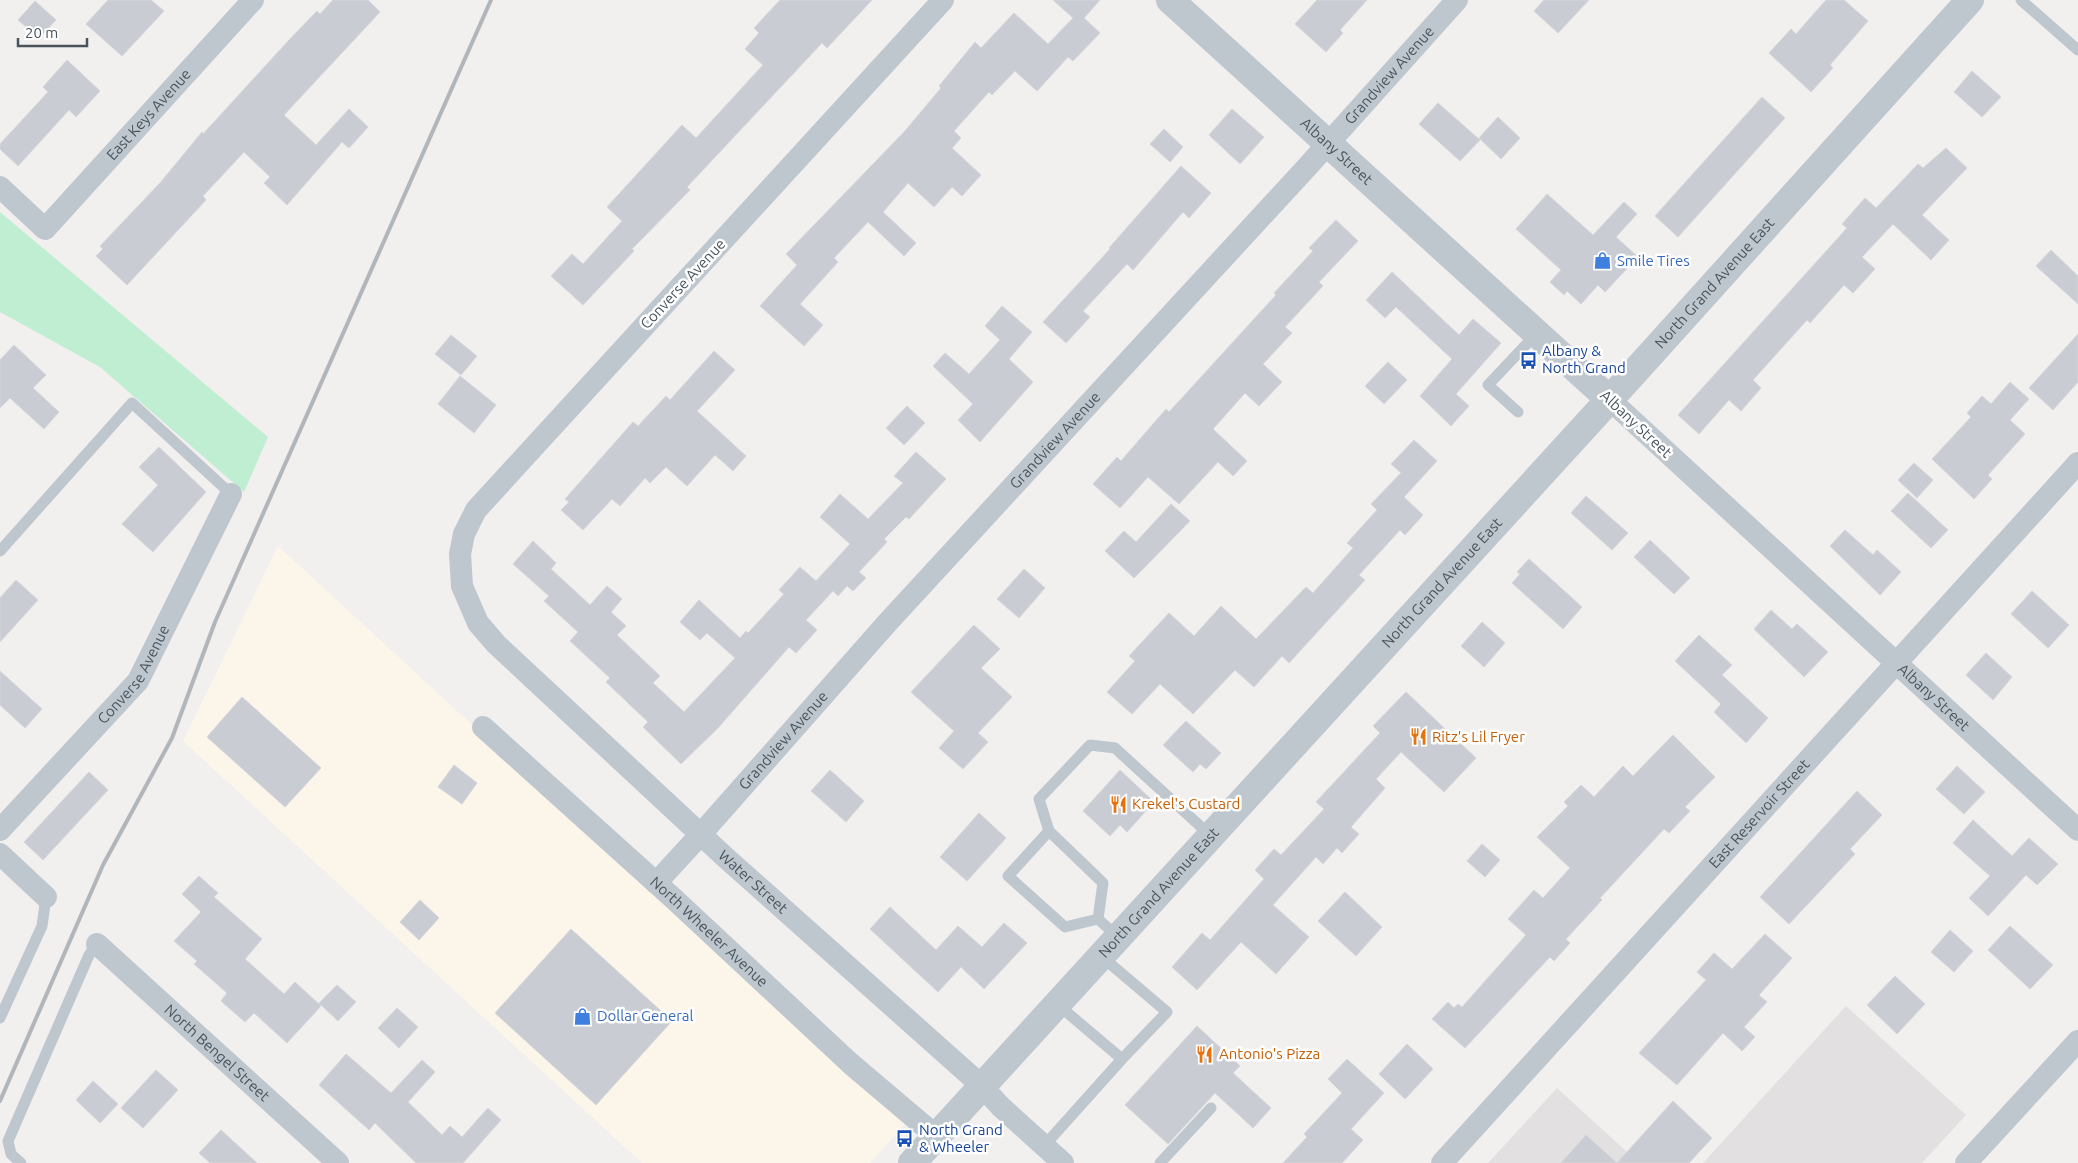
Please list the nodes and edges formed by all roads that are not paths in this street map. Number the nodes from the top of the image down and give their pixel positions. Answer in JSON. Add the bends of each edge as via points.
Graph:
{"nodes":[{"id":1,"x":254,"y":0,"type":"edge"},
{"id":2,"x":943,"y":0,"type":"edge"},
{"id":3,"x":1170,"y":0,"type":"edge"},
{"id":4,"x":1457,"y":0,"type":"edge"},
{"id":5,"x":1970,"y":0,"type":"edge"},
{"id":6,"x":2021,"y":0,"type":"edge"},
{"id":7,"x":2078,"y":50,"type":"edge"},
{"id":8,"x":1329,"y":144,"type":"junction"},
{"id":9,"x":0,"y":187,"type":"edge"},
{"id":10,"x":1537,"y":333,"type":"junction"},
{"id":11,"x":1609,"y":399,"type":"junction"},
{"id":12,"x":1518,"y":412,"type":"dead end"},
{"id":13,"x":2078,"y":463,"type":"edge"},
{"id":14,"x":231,"y":494,"type":"joint"},
{"id":15,"x":0,"y":551,"type":"edge"},
{"id":16,"x":462,"y":586,"type":"joint"},
{"id":17,"x":1896,"y":663,"type":"junction"},
{"id":18,"x":483,"y":727,"type":"dead end"},
{"id":19,"x":0,"y":830,"type":"edge"},
{"id":20,"x":2078,"y":830,"type":"edge"},
{"id":21,"x":1048,"y":831,"type":"junction"},
{"id":22,"x":701,"y":834,"type":"junction"},
{"id":23,"x":1211,"y":836,"type":"junction"},
{"id":24,"x":0,"y":854,"type":"edge"},
{"id":25,"x":656,"y":883,"type":"junction"},
{"id":26,"x":46,"y":897,"type":"joint"},
{"id":27,"x":1098,"y":919,"type":"junction"},
{"id":28,"x":97,"y":944,"type":"joint"},
{"id":29,"x":1110,"y":946,"type":"junction"},
{"id":30,"x":1057,"y":1004,"type":"junction"},
{"id":31,"x":0,"y":1018,"type":"edge"},
{"id":32,"x":2078,"y":1041,"type":"edge"},
{"id":33,"x":1122,"y":1059,"type":"junction"},
{"id":34,"x":982,"y":1086,"type":"junction"},
{"id":35,"x":1211,"y":1108,"type":"dead end"},
{"id":36,"x":936,"y":1136,"type":"junction"},
{"id":37,"x":1044,"y":1146,"type":"junction"},
{"id":38,"x":20,"y":1163,"type":"edge"},
{"id":39,"x":338,"y":1163,"type":"edge"},
{"id":40,"x":912,"y":1163,"type":"edge"},
{"id":41,"x":1063,"y":1163,"type":"edge"},
{"id":42,"x":1160,"y":1163,"type":"edge"},
{"id":43,"x":1442,"y":1163,"type":"edge"},
{"id":44,"x":1966,"y":1163,"type":"edge"}],
"edges":[{"from":1,"to":9,"type":"street","name":"East Keys Avenue","via":[[45,229]]},
{"from":2,"to":16,"type":"street","name":"Converse Avenue","via":[[476,510],[464,534],[460,554]]},
{"from":3,"to":8,"type":"street","name":"Albany Street"},
{"from":4,"to":8,"type":"street","name":"Grandview Avenue"},
{"from":5,"to":11,"type":"street","name":"North Grand Avenue East"},
{"from":6,"to":7,"type":"lane"},
{"from":8,"to":10,"type":"street","name":"Albany Street"},
{"from":8,"to":22,"type":"street","name":"Grandview Avenue","via":[[888,622]]},
{"from":10,"to":11,"type":"street","name":"Albany Street"},
{"from":10,"to":12,"type":"lane","via":[[1488,385]]},
{"from":11,"to":17,"type":"street","name":"Albany Street"},
{"from":11,"to":23,"type":"street","name":"North Grand Avenue East"},
{"from":13,"to":17,"type":"street","name":"East Reservoir Street"},
{"from":14,"to":15,"type":"lane","via":[[132,404]]},
{"from":14,"to":19,"type":"street","name":"Converse Avenue","via":[[138,680]]},
{"from":16,"to":22,"type":"street","name":"Water Street","via":[[478,623],[496,644]]},
{"from":17,"to":20,"type":"street","name":"Albany Street"},
{"from":17,"to":43,"type":"street","name":"East Reservoir Street"},
{"from":18,"to":25,"type":"street","name":"North Wheeler Avenue"},
{"from":21,"to":23,"type":"lane","via":[[1039,799],[1090,745],[1115,748]]},
{"from":21,"to":27,"type":"lane","via":[[1104,883]]},
{"from":21,"to":27,"type":"lane","via":[[1008,876],[1065,927]]},
{"from":22,"to":25,"type":"street","name":"Grandview Avenue"},
{"from":22,"to":34,"type":"street","name":"Water Street"},
{"from":23,"to":29,"type":"street","name":"North Grand Avenue East"},
{"from":24,"to":26,"type":"street"},
{"from":25,"to":36,"type":"street","name":"North Wheeler Avenue","via":[[851,1064]]},
{"from":26,"to":31,"type":"lane","via":[[42,926]]},
{"from":27,"to":29,"type":"lane"},
{"from":28,"to":38,"type":"lane","via":[[89,955],[8,1141],[11,1154]]},
{"from":28,"to":39,"type":"street","name":"North Bengel Street"},
{"from":29,"to":30,"type":"street","name":"North Grand Avenue East"},
{"from":29,"to":33,"type":"lane","via":[[1167,1012]]},
{"from":30,"to":33,"type":"lane"},
{"from":30,"to":34,"type":"street","name":"North Grand Avenue East"},
{"from":32,"to":44,"type":"street"},
{"from":33,"to":37,"type":"lane"},
{"from":34,"to":36,"type":"street","name":"North Grand Avenue East"},
{"from":34,"to":37,"type":"street","name":"Water Street"},
{"from":35,"to":42,"type":"lane"},
{"from":36,"to":40,"type":"street","name":"North Grand Avenue East"},
{"from":37,"to":41,"type":"street","name":"Water Street"}]}
